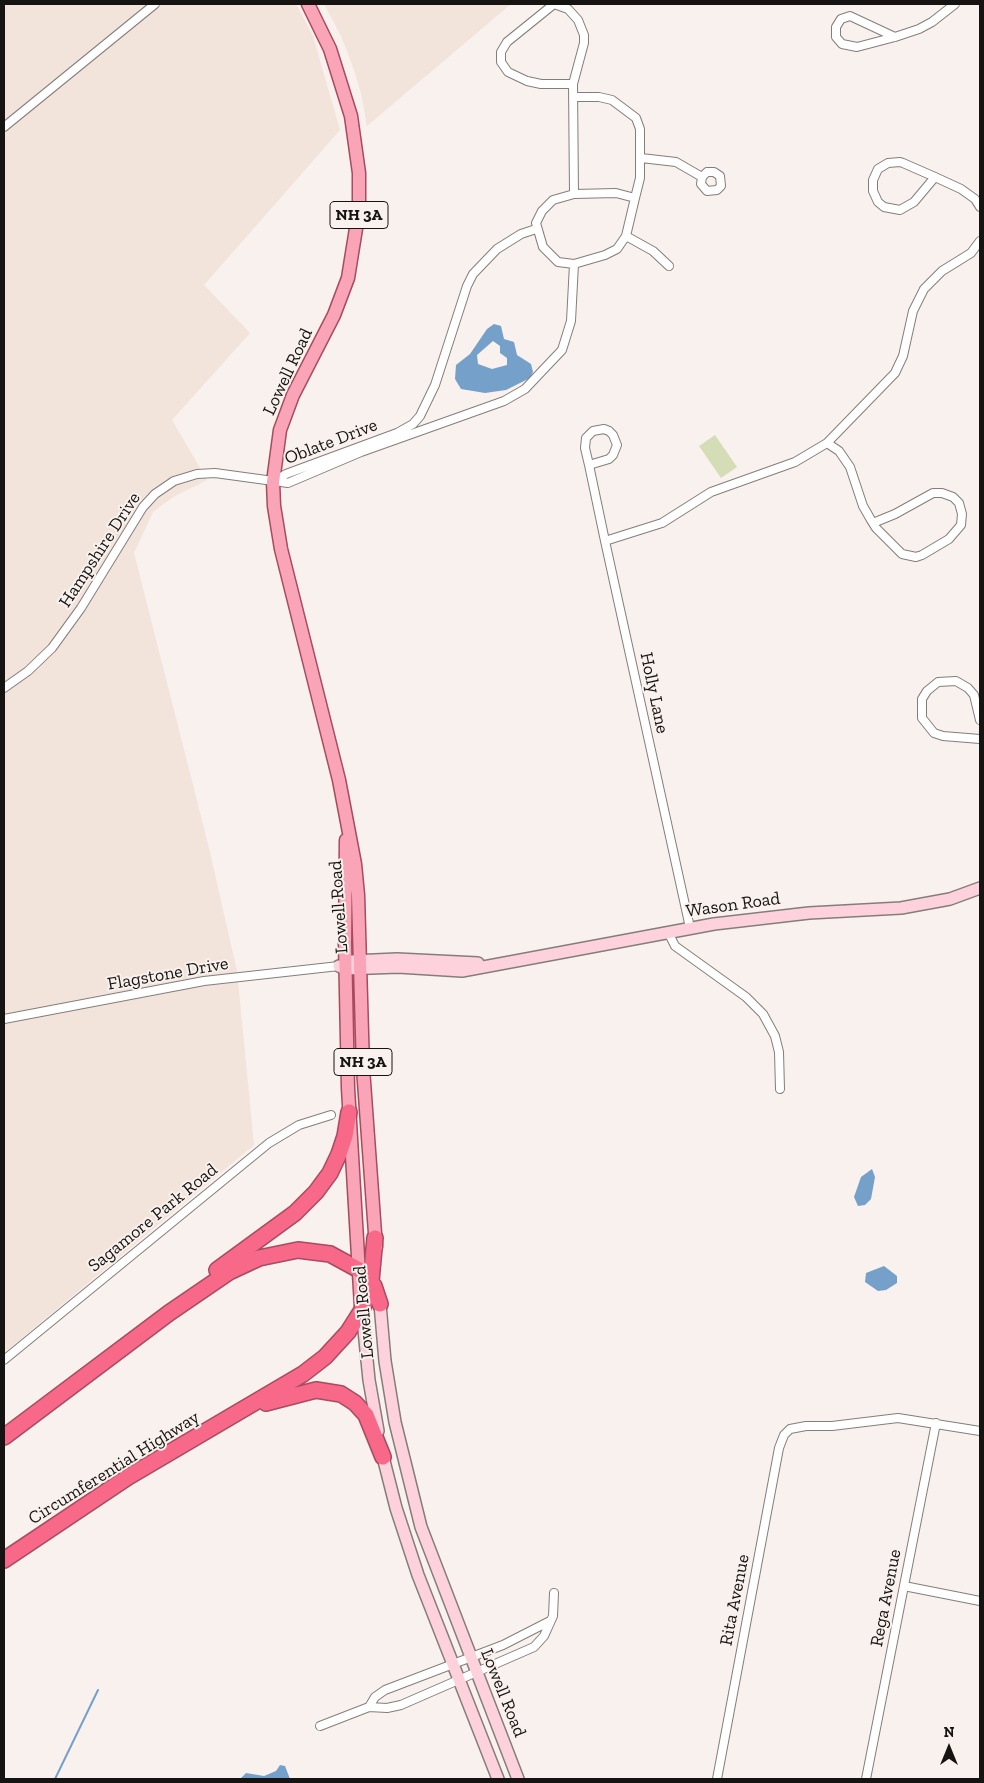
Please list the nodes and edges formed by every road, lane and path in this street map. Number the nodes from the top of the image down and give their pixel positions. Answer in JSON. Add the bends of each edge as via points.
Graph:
{"nodes":[{"id":1,"x":155,"y":4,"type":"edge"},
{"id":2,"x":308,"y":4,"type":"edge"},
{"id":3,"x":955,"y":4,"type":"edge"},
{"id":4,"x":895,"y":38,"type":"junction"},
{"id":5,"x":573,"y":84,"type":"junction"},
{"id":6,"x":573,"y":97,"type":"junction"},
{"id":7,"x":4,"y":127,"type":"edge"},
{"id":8,"x":641,"y":158,"type":"junction"},
{"id":9,"x":702,"y":177,"type":"dead end"},
{"id":10,"x":935,"y":177,"type":"junction"},
{"id":11,"x":574,"y":194,"type":"junction"},
{"id":12,"x":635,"y":198,"type":"junction"},
{"id":13,"x":980,"y":207,"type":"edge"},
{"id":14,"x":536,"y":229,"type":"junction"},
{"id":15,"x":626,"y":236,"type":"junction"},
{"id":16,"x":980,"y":241,"type":"edge"},
{"id":17,"x":574,"y":264,"type":"junction"},
{"id":18,"x":670,"y":266,"type":"dead end"},
{"id":19,"x":420,"y":416,"type":"junction"},
{"id":20,"x":425,"y":431,"type":"junction"},
{"id":21,"x":827,"y":443,"type":"junction"},
{"id":22,"x":589,"y":465,"type":"junction"},
{"id":23,"x":273,"y":482,"type":"junction"},
{"id":24,"x":872,"y":522,"type":"junction"},
{"id":25,"x":605,"y":541,"type":"junction"},
{"id":26,"x":4,"y":688,"type":"edge"},
{"id":27,"x":980,"y":720,"type":"edge"},
{"id":28,"x":980,"y":739,"type":"edge"},
{"id":29,"x":347,"y":820,"type":"junction"},
{"id":30,"x":980,"y":888,"type":"edge"},
{"id":31,"x":690,"y":928,"type":"junction"},
{"id":32,"x":668,"y":932,"type":"junction"},
{"id":33,"x":360,"y":965,"type":"junction"},
{"id":34,"x":343,"y":966,"type":"junction"},
{"id":35,"x":4,"y":1020,"type":"edge"},
{"id":36,"x":780,"y":1088,"type":"dead end"},
{"id":37,"x":349,"y":1112,"type":"junction"},
{"id":38,"x":331,"y":1115,"type":"dead end"},
{"id":39,"x":375,"y":1238,"type":"junction"},
{"id":40,"x":358,"y":1268,"type":"junction"},
{"id":41,"x":371,"y":1281,"type":"junction"},
{"id":42,"x":380,"y":1304,"type":"junction"},
{"id":43,"x":362,"y":1310,"type":"junction"},
{"id":44,"x":148,"y":1327,"type":"junction"},
{"id":45,"x":4,"y":1360,"type":"edge"},
{"id":46,"x":936,"y":1423,"type":"junction"},
{"id":47,"x":219,"y":1424,"type":"junction"},
{"id":48,"x":980,"y":1431,"type":"edge"},
{"id":49,"x":4,"y":1437,"type":"edge"},
{"id":50,"x":383,"y":1457,"type":"junction"},
{"id":51,"x":4,"y":1560,"type":"edge"},
{"id":52,"x":904,"y":1586,"type":"junction"},
{"id":53,"x":554,"y":1592,"type":"dead end"},
{"id":54,"x":980,"y":1600,"type":"edge"},
{"id":55,"x":552,"y":1619,"type":"junction"},
{"id":56,"x":470,"y":1657,"type":"junction"},
{"id":57,"x":452,"y":1663,"type":"junction"},
{"id":58,"x":476,"y":1673,"type":"junction"},
{"id":59,"x":458,"y":1681,"type":"junction"},
{"id":60,"x":369,"y":1707,"type":"junction"},
{"id":61,"x":320,"y":1726,"type":"dead end"},
{"id":62,"x":498,"y":1779,"type":"edge"},
{"id":63,"x":518,"y":1779,"type":"edge"},
{"id":64,"x":716,"y":1779,"type":"edge"},
{"id":65,"x":866,"y":1779,"type":"edge"}],
"edges":[{"from":1,"to":7,"type":"street"},
{"from":2,"to":23,"type":"main road","name":"Lowell Road","number":"NH 3A","via":[[330,49],[351,116],[359,173],[359,210],[348,278],[332,320],[286,411]]},
{"from":3,"to":4,"type":"street","via":[[932,22]]},
{"from":4,"to":4,"type":"street","via":[[850,16],[836,27],[838,41],[846,46]]},
{"from":5,"to":5,"type":"street","via":[[584,43],[582,27],[568,8],[554,4],[507,42],[501,52],[501,62],[508,72],[527,81]]},
{"from":5,"to":6,"type":"street"},
{"from":6,"to":8,"type":"street","via":[[606,98],[632,114],[640,129]]},
{"from":6,"to":11,"type":"street"},
{"from":8,"to":9,"type":"street","via":[[676,162]]},
{"from":8,"to":12,"type":"street"},
{"from":10,"to":10,"type":"street","via":[[904,163],[892,162],[884,164],[876,172],[873,191],[884,207],[904,209]]},
{"from":10,"to":13,"type":"street","via":[[968,193]]},
{"from":11,"to":12,"type":"street","via":[[616,194]]},
{"from":11,"to":14,"type":"street","via":[[559,197],[546,205],[539,215]]},
{"from":12,"to":15,"type":"street"},
{"from":14,"to":17,"type":"street","via":[[548,254],[558,262]]},
{"from":14,"to":19,"type":"street","via":[[520,234],[497,249],[473,274],[435,385]]},
{"from":15,"to":17,"type":"street","via":[[617,249]]},
{"from":15,"to":18,"type":"street","via":[[653,251]]},
{"from":16,"to":21,"type":"street","via":[[971,254],[942,271],[924,289],[913,311],[903,356],[895,373]]},
{"from":17,"to":20,"type":"street","name":"Oblate Drive","via":[[568,335],[562,350],[548,367],[525,389],[504,401]]},
{"from":19,"to":20,"type":"street"},
{"from":19,"to":23,"type":"street","name":"Oblate Drive","via":[[398,433],[286,474]]},
{"from":20,"to":23,"type":"street","name":"Oblate Drive","via":[[361,452],[298,479]]},
{"from":21,"to":24,"type":"street","via":[[850,467]]},
{"from":21,"to":25,"type":"street","via":[[795,462],[711,492],[662,523]]},
{"from":22,"to":22,"type":"street","name":"Holly Lane","via":[[586,438],[598,429],[609,431],[616,439],[616,450],[609,459]]},
{"from":22,"to":25,"type":"street","name":"Holly Lane"},
{"from":23,"to":26,"type":"street","name":"Hampshire Drive","via":[[206,473],[180,478],[164,487],[143,507],[62,635],[40,660]]},
{"from":23,"to":29,"type":"main road","name":"Lowell Road","number":"NH 3A","via":[[281,549]]},
{"from":24,"to":24,"type":"street","via":[[897,550],[916,557],[955,534],[961,525],[962,514],[959,503],[942,492],[933,493],[895,514]]},
{"from":25,"to":31,"type":"street","name":"Holly Lane"},
{"from":27,"to":28,"type":"street","via":[[974,695],[956,681],[938,682],[922,699],[922,718],[934,733]]},
{"from":29,"to":33,"type":"main road","name":"Lowell Road","number":"NH 3A","via":[[357,887]]},
{"from":29,"to":34,"type":"main road","name":"Lowell Road","number":"NH 3A"},
{"from":30,"to":31,"type":"main road","name":"Wason Road","via":[[950,899],[901,908],[809,913]]},
{"from":31,"to":32,"type":"main road","name":"Wason Road"},
{"from":32,"to":33,"type":"main road","name":"Wason Road","via":[[455,971]]},
{"from":32,"to":36,"type":"street","via":[[675,946],[746,997],[763,1014],[780,1052]]},
{"from":33,"to":34,"type":"main road","name":"Wason Road"},
{"from":33,"to":39,"type":"main road","name":"Lowell Road","number":"NH 3A","via":[[364,1092]]},
{"from":34,"to":35,"type":"street","name":"Flagstone Drive","via":[[204,981]]},
{"from":34,"to":37,"type":"main road","name":"Lowell Road","number":"NH 3A"},
{"from":37,"to":40,"type":"main road","name":"Lowell Road","number":"NH 3A"},
{"from":37,"to":44,"type":"highway","via":[[336,1160],[311,1198]]},
{"from":38,"to":45,"type":"street","name":"Sagamore Park Road","via":[[299,1125],[268,1143]]},
{"from":39,"to":41,"type":"highway"},
{"from":39,"to":42,"type":"main road","name":"Lowell Road","number":"NH 3A"},
{"from":40,"to":41,"type":"highway"},
{"from":40,"to":43,"type":"main road","name":"Lowell Road","number":"NH 3A"},
{"from":40,"to":44,"type":"highway","via":[[318,1251],[272,1254],[229,1272]]},
{"from":41,"to":42,"type":"highway"},
{"from":41,"to":43,"type":"highway"},
{"from":42,"to":56,"type":"main road","name":"Lowell Road","number":"NH 3A","via":[[388,1380],[407,1474],[430,1552]]},
{"from":43,"to":47,"type":"highway","via":[[342,1339],[319,1362]]},
{"from":43,"to":50,"type":"main road","name":"Lowell Road","number":"NH 3A","via":[[369,1380]]},
{"from":44,"to":49,"type":"highway"},
{"from":46,"to":48,"type":"street"},
{"from":46,"to":52,"type":"street","name":"Rega Avenue"},
{"from":46,"to":64,"type":"street","name":"Rita Avenue","via":[[882,1419],[790,1429],[784,1434]]},
{"from":47,"to":50,"type":"highway","via":[[288,1396],[316,1390],[334,1391],[352,1400],[363,1412]]},
{"from":47,"to":51,"type":"highway","name":"Circumferential Highway","via":[[128,1477]]},
{"from":50,"to":57,"type":"main road","name":"Lowell Road","number":"NH 3A","via":[[404,1536]]},
{"from":52,"to":54,"type":"street"},
{"from":52,"to":65,"type":"street","name":"Rega Avenue"},
{"from":53,"to":55,"type":"street"},
{"from":55,"to":56,"type":"street","via":[[523,1636]]},
{"from":55,"to":58,"type":"street","via":[[538,1644]]},
{"from":56,"to":57,"type":"street"},
{"from":56,"to":58,"type":"main road","name":"Lowell Road","number":"NH 3A"},
{"from":57,"to":59,"type":"main road","name":"Lowell Road","number":"NH 3A"},
{"from":57,"to":60,"type":"street","via":[[385,1690]]},
{"from":58,"to":59,"type":"street"},
{"from":58,"to":63,"type":"main road","name":"Lowell Road","number":"NH 3A"},
{"from":59,"to":60,"type":"street","via":[[394,1707]]},
{"from":59,"to":62,"type":"main road","name":"Lowell Road","number":"NH 3A"},
{"from":60,"to":61,"type":"street"}]}
